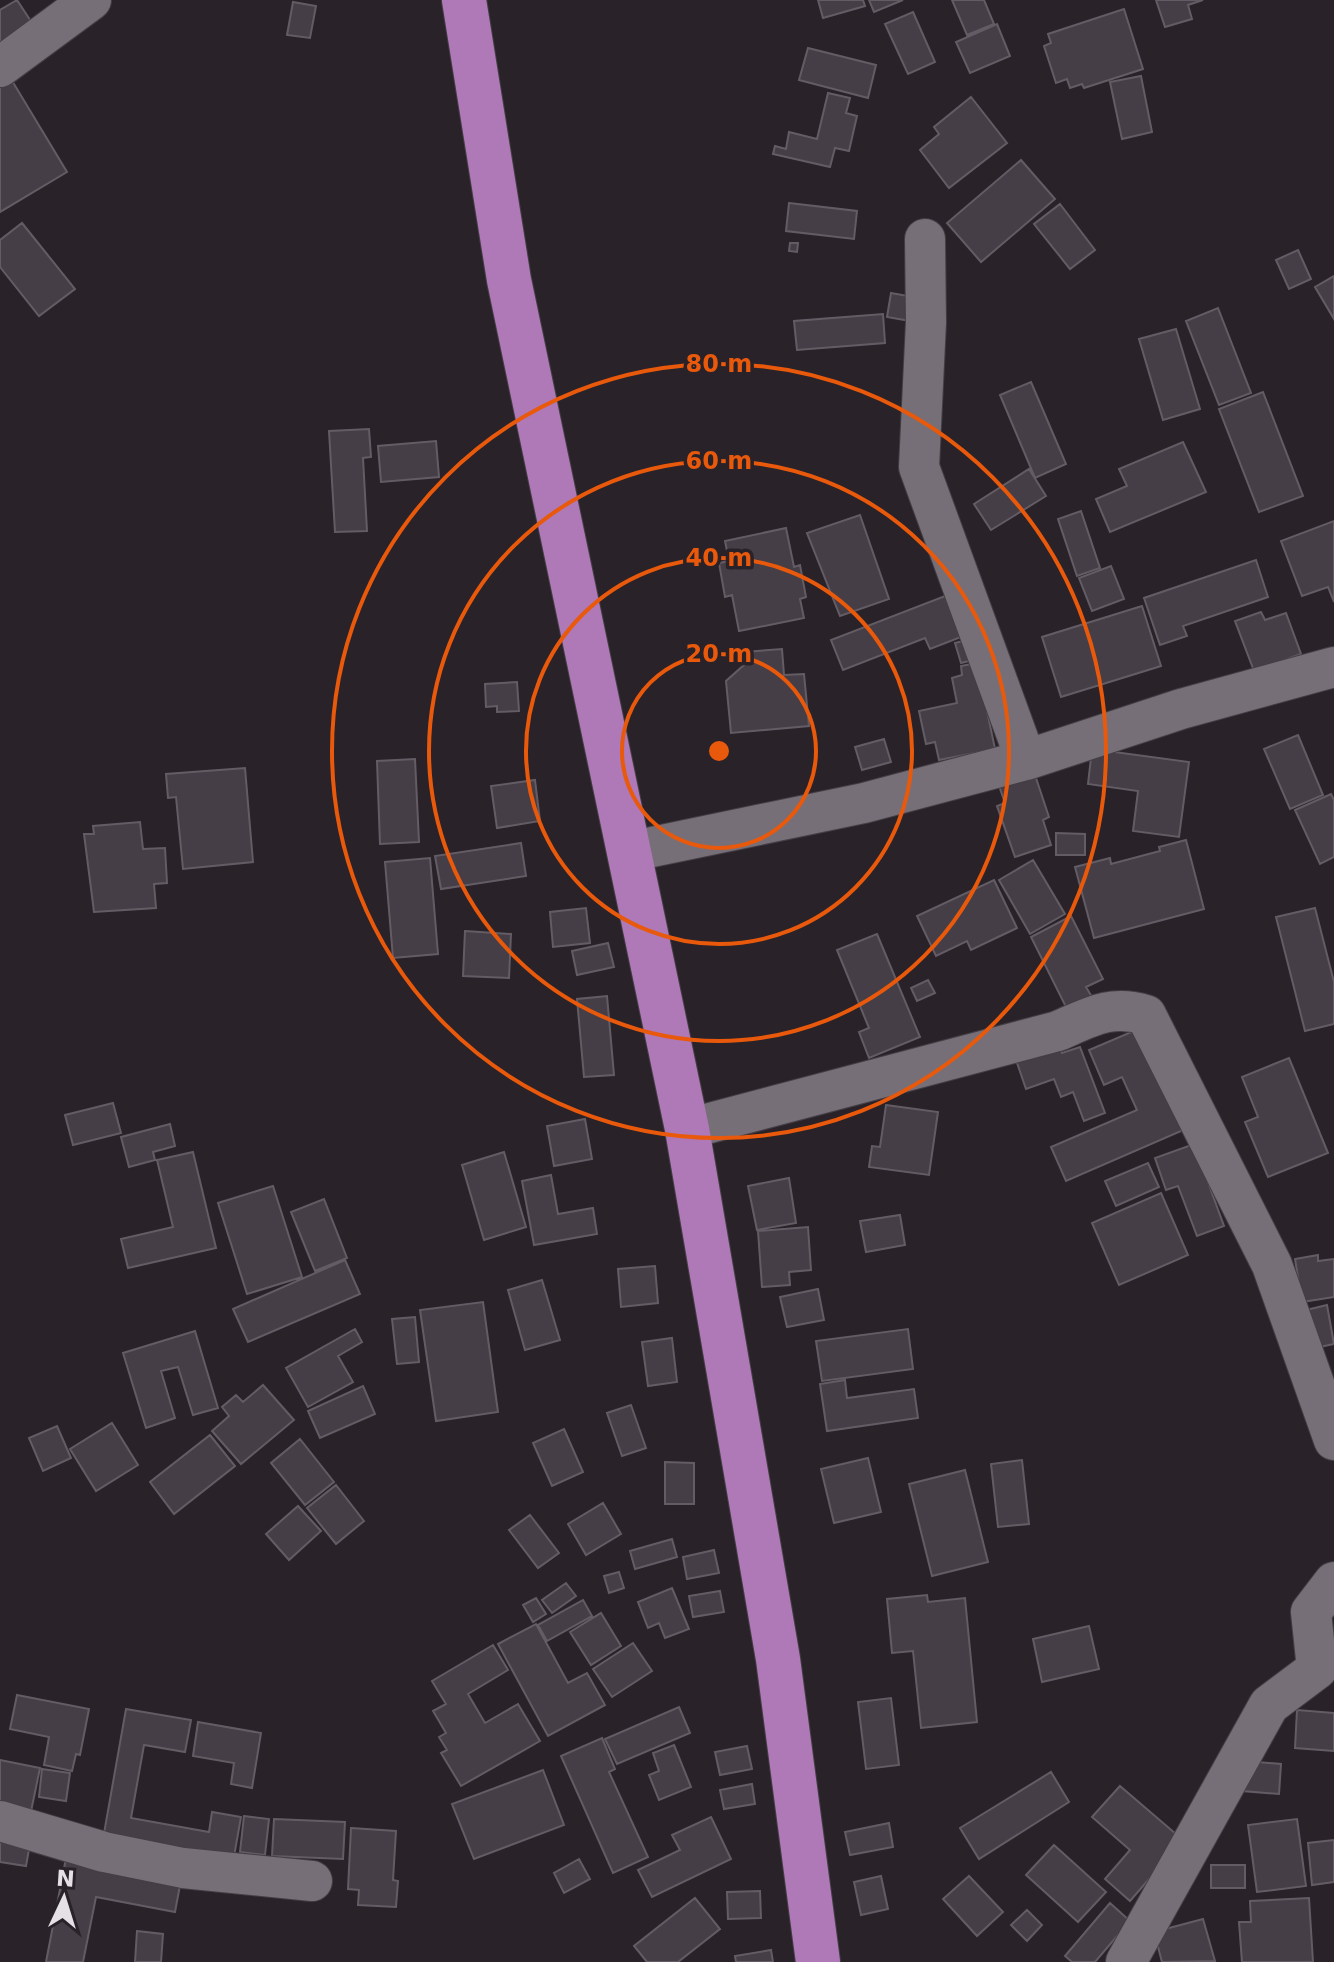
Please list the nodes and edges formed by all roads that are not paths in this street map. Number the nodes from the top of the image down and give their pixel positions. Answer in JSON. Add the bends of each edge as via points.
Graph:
{"nodes":[{"id":1,"x":91,"y":0,"type":"edge"},
{"id":2,"x":464,"y":0,"type":"edge"},
{"id":3,"x":0,"y":67,"type":"edge"},
{"id":4,"x":925,"y":239,"type":"dead end"},
{"id":5,"x":1334,"y":667,"type":"edge"},
{"id":6,"x":1026,"y":760,"type":"junction"},
{"id":7,"x":628,"y":852,"type":"junction"},
{"id":8,"x":687,"y":1129,"type":"junction"},
{"id":9,"x":1334,"y":1440,"type":"edge"},
{"id":10,"x":1334,"y":1582,"type":"edge"},
{"id":11,"x":0,"y":1821,"type":"edge"},
{"id":12,"x":312,"y":1881,"type":"dead end"},
{"id":13,"x":818,"y":1962,"type":"edge"},
{"id":14,"x":1126,"y":1962,"type":"edge"}],
"edges":[{"from":1,"to":3,"type":"street"},
{"from":2,"to":7,"type":"highway","via":[[509,280]]},
{"from":4,"to":6,"type":"street","via":[[919,467]]},
{"from":5,"to":6,"type":"street","via":[[1181,709]]},
{"from":6,"to":7,"type":"street","via":[[864,803]]},
{"from":7,"to":8,"type":"highway"},
{"from":8,"to":9,"type":"street","via":[[1058,1031],[1107,1009],[1146,1015],[1272,1265]]},
{"from":8,"to":13,"type":"highway","via":[[778,1659]]},
{"from":10,"to":14,"type":"street","via":[[1311,1612],[1317,1669],[1269,1705]]},
{"from":11,"to":12,"type":"street","via":[[104,1852],[183,1868]]}]}
